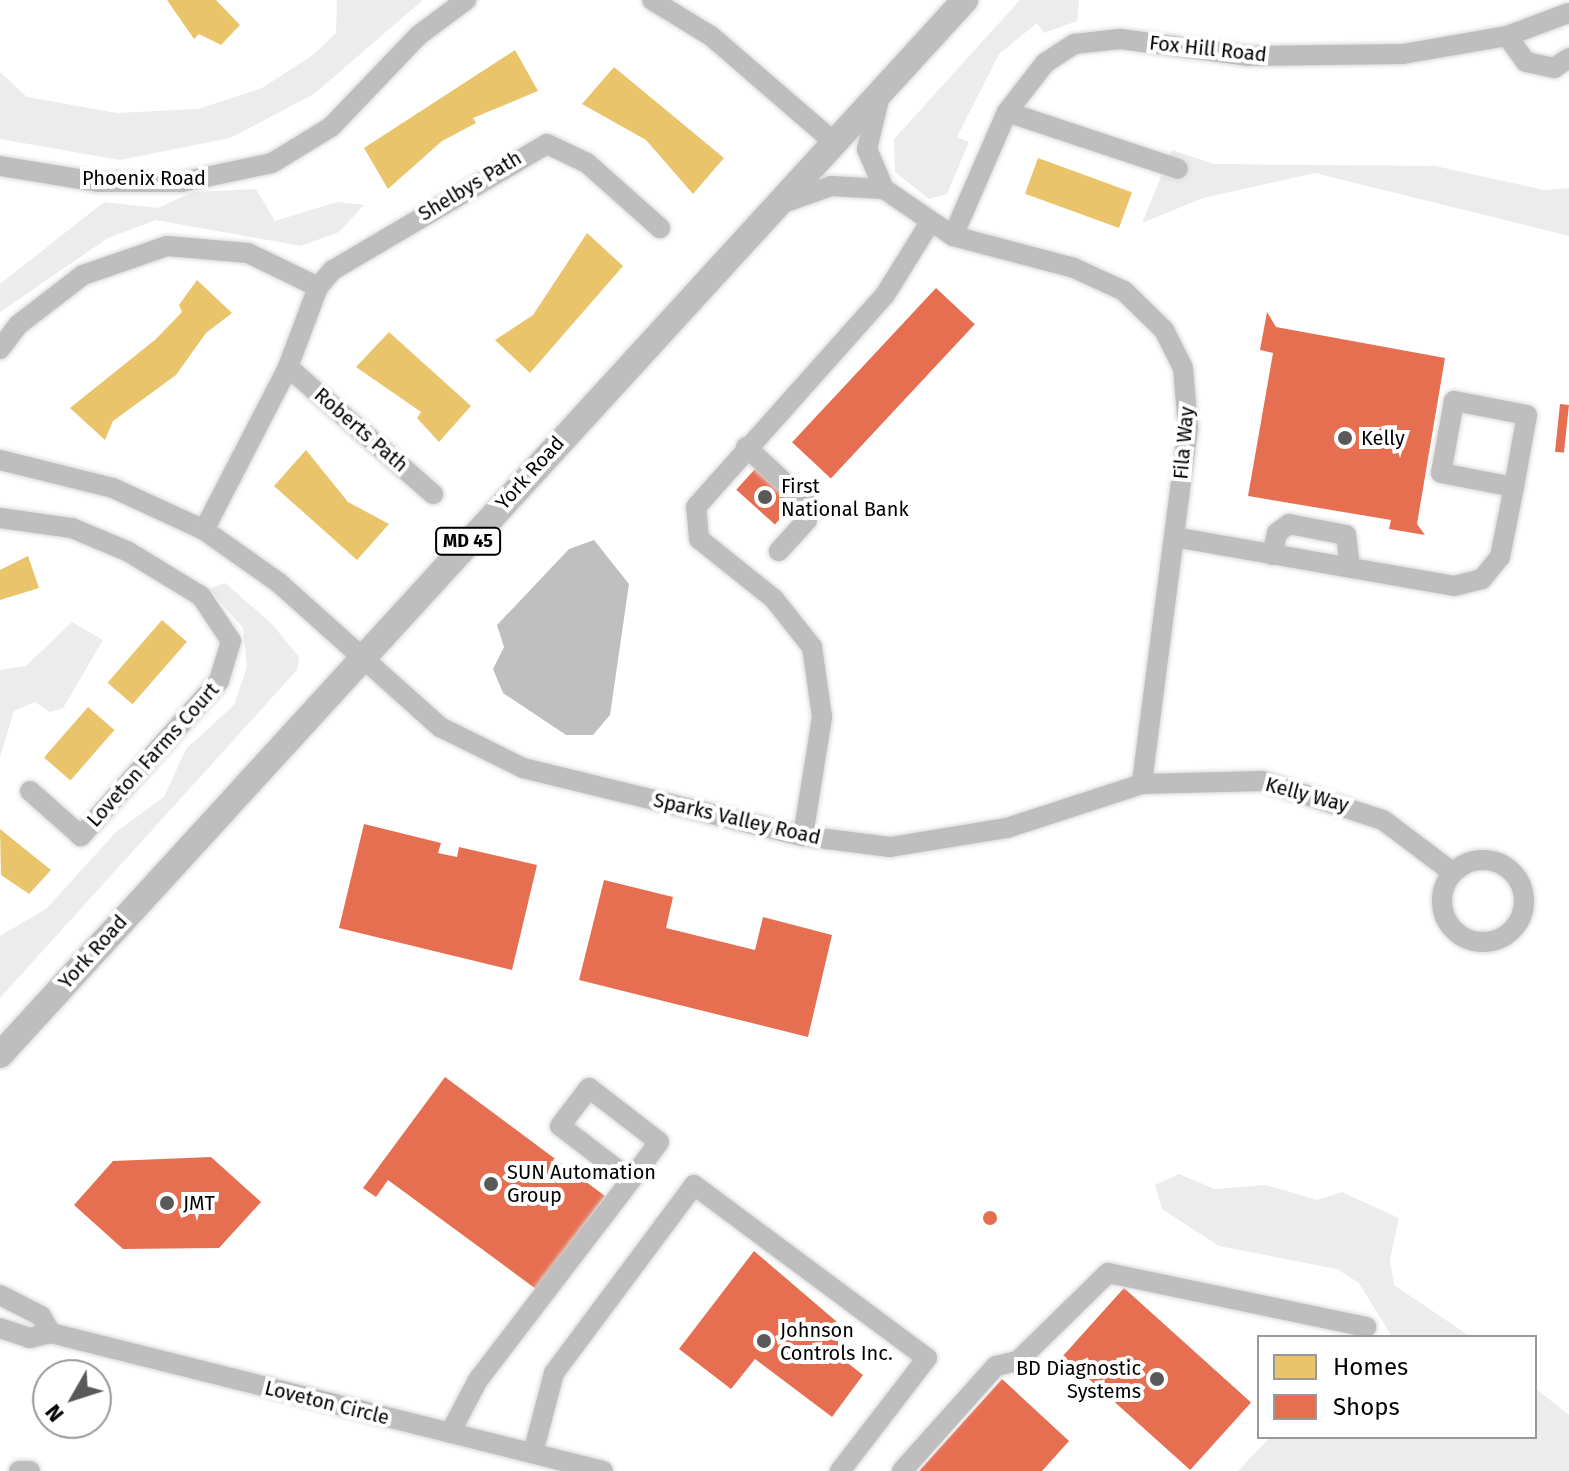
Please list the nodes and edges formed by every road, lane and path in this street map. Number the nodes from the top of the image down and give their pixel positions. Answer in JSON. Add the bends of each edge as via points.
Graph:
{"nodes":[{"id":1,"x":466,"y":0,"type":"edge"},
{"id":2,"x":652,"y":0,"type":"edge"},
{"id":3,"x":965,"y":0,"type":"edge"},
{"id":4,"x":1569,"y":13,"type":"edge"},
{"id":5,"x":1507,"y":36,"type":"junction"},
{"id":6,"x":1569,"y":58,"type":"edge"},
{"id":7,"x":881,"y":91,"type":"junction"},
{"id":8,"x":1007,"y":112,"type":"junction"},
{"id":9,"x":834,"y":142,"type":"junction"},
{"id":10,"x":0,"y":166,"type":"edge"},
{"id":11,"x":1178,"y":169,"type":"dead end"},
{"id":12,"x":884,"y":189,"type":"junction"},
{"id":13,"x":776,"y":206,"type":"junction"},
{"id":14,"x":929,"y":224,"type":"junction"},
{"id":15,"x":660,"y":228,"type":"dead end"},
{"id":16,"x":953,"y":236,"type":"junction"},
{"id":17,"x":318,"y":287,"type":"junction"},
{"id":18,"x":0,"y":349,"type":"edge"},
{"id":19,"x":288,"y":367,"type":"junction"},
{"id":20,"x":746,"y":447,"type":"junction"},
{"id":21,"x":0,"y":460,"type":"edge"},
{"id":22,"x":1514,"y":487,"type":"junction"},
{"id":23,"x":433,"y":494,"type":"dead end"},
{"id":24,"x":0,"y":518,"type":"edge"},
{"id":25,"x":204,"y":530,"type":"junction"},
{"id":26,"x":1174,"y":537,"type":"junction"},
{"id":27,"x":779,"y":551,"type":"dead end"},
{"id":28,"x":1272,"y":555,"type":"junction"},
{"id":29,"x":1350,"y":568,"type":"junction"},
{"id":30,"x":361,"y":659,"type":"junction"},
{"id":31,"x":1142,"y":784,"type":"junction"},
{"id":32,"x":30,"y":791,"type":"dead end"},
{"id":33,"x":803,"y":836,"type":"junction"},
{"id":34,"x":1452,"y":872,"type":"junction"},
{"id":35,"x":0,"y":1055,"type":"edge"},
{"id":36,"x":631,"y":1180,"type":"junction"},
{"id":37,"x":0,"y":1295,"type":"edge"},
{"id":38,"x":1366,"y":1327,"type":"dead end"},
{"id":39,"x":0,"y":1328,"type":"edge"},
{"id":40,"x":51,"y":1333,"type":"junction"},
{"id":41,"x":450,"y":1433,"type":"junction"},
{"id":42,"x":533,"y":1453,"type":"junction"},
{"id":43,"x":592,"y":1470,"type":"edge"},
{"id":44,"x":19,"y":1471,"type":"edge"},
{"id":45,"x":30,"y":1471,"type":"edge"},
{"id":46,"x":840,"y":1471,"type":"edge"},
{"id":47,"x":902,"y":1471,"type":"edge"}],
"edges":[{"from":1,"to":10,"type":"street","name":"Phoenix Road","via":[[419,35],[331,127],[272,163],[182,182],[98,182]]},
{"from":2,"to":9,"type":"street","via":[[723,45]]},
{"from":3,"to":7,"type":"main road","name":"York Road","number":"MD 45"},
{"from":4,"to":5,"type":"street","name":"Fox Hill Road"},
{"from":5,"to":6,"type":"street","via":[[1526,62],[1554,68]]},
{"from":5,"to":8,"type":"street","name":"Fox Hill Road","via":[[1354,55],[1249,56],[1093,40],[1045,63]]},
{"from":7,"to":9,"type":"main road","name":"York Road","number":"MD 45"},
{"from":7,"to":12,"type":"street","name":"Fila Way","via":[[867,149]]},
{"from":8,"to":11,"type":"street"},
{"from":8,"to":16,"type":"street","name":"Fox Hill Road"},
{"from":9,"to":13,"type":"main road","name":"York Road","number":"MD 45"},
{"from":12,"to":13,"type":"street","via":[[831,186]]},
{"from":12,"to":14,"type":"street","name":"Fila Way"},
{"from":13,"to":30,"type":"main road","name":"York Road","number":"MD 45"},
{"from":14,"to":16,"type":"street","name":"Fila Way"},
{"from":14,"to":20,"type":"street","via":[[885,295]]},
{"from":15,"to":17,"type":"street","name":"Shelbys Path","via":[[587,163],[547,144],[366,249]]},
{"from":16,"to":26,"type":"street","name":"Fila Way","via":[[1092,274],[1140,303],[1164,330],[1183,368],[1189,408]]},
{"from":17,"to":18,"type":"street","via":[[248,253],[167,246],[83,275],[18,325]]},
{"from":17,"to":19,"type":"street"},
{"from":19,"to":23,"type":"street","name":"Roberts Path"},
{"from":19,"to":25,"type":"street"},
{"from":20,"to":27,"type":"street","via":[[808,504],[807,520]]},
{"from":20,"to":33,"type":"street","via":[[709,487],[694,522],[710,551],[774,599],[812,647],[822,717]]},
{"from":21,"to":25,"type":"street","name":"Sparks Valley Road","via":[[113,488]]},
{"from":22,"to":22,"type":"street","via":[[1527,415],[1454,401],[1441,473]]},
{"from":22,"to":29,"type":"street","via":[[1500,557],[1482,579],[1454,586]]},
{"from":24,"to":32,"type":"street","name":"Loveton Farms Court","via":[[72,528],[127,551],[201,596],[231,641],[219,681],[81,836]]},
{"from":25,"to":30,"type":"street","name":"Sparks Valley Road","via":[[244,555]]},
{"from":26,"to":28,"type":"street"},
{"from":26,"to":31,"type":"street","name":"Fila Way"},
{"from":28,"to":29,"type":"street"},
{"from":28,"to":29,"type":"street","via":[[1277,533],[1289,524],[1346,535]]},
{"from":30,"to":33,"type":"street","name":"Sparks Valley Road","via":[[440,727],[502,762]]},
{"from":30,"to":35,"type":"main road","name":"York Road","number":"MD 45"},
{"from":31,"to":33,"type":"street","name":"Sparks Valley Road","via":[[927,846]]},
{"from":31,"to":34,"type":"street","name":"Kelly Way","via":[[1224,778],[1307,791],[1383,820]]},
{"from":34,"to":34,"type":"street","via":[[1442,912],[1459,935],[1487,942],[1512,930],[1524,907],[1512,871],[1475,860]]},
{"from":36,"to":36,"type":"street","via":[[560,1126],[589,1088],[659,1142]]},
{"from":36,"to":41,"type":"street","via":[[478,1380]]},
{"from":37,"to":40,"type":"street","name":"Loveton Circle","via":[[41,1316]]},
{"from":38,"to":47,"type":"street","via":[[1108,1273],[1018,1361],[996,1366]]},
{"from":39,"to":40,"type":"street","name":"Loveton Circle","via":[[30,1338]]},
{"from":40,"to":41,"type":"street","name":"Loveton Circle"},
{"from":41,"to":42,"type":"street","name":"Loveton Circle"},
{"from":42,"to":43,"type":"street","name":"Loveton Circle"},
{"from":42,"to":46,"type":"street","via":[[561,1361],[694,1185],[927,1358]]},
{"from":44,"to":45,"type":"street"}]}
